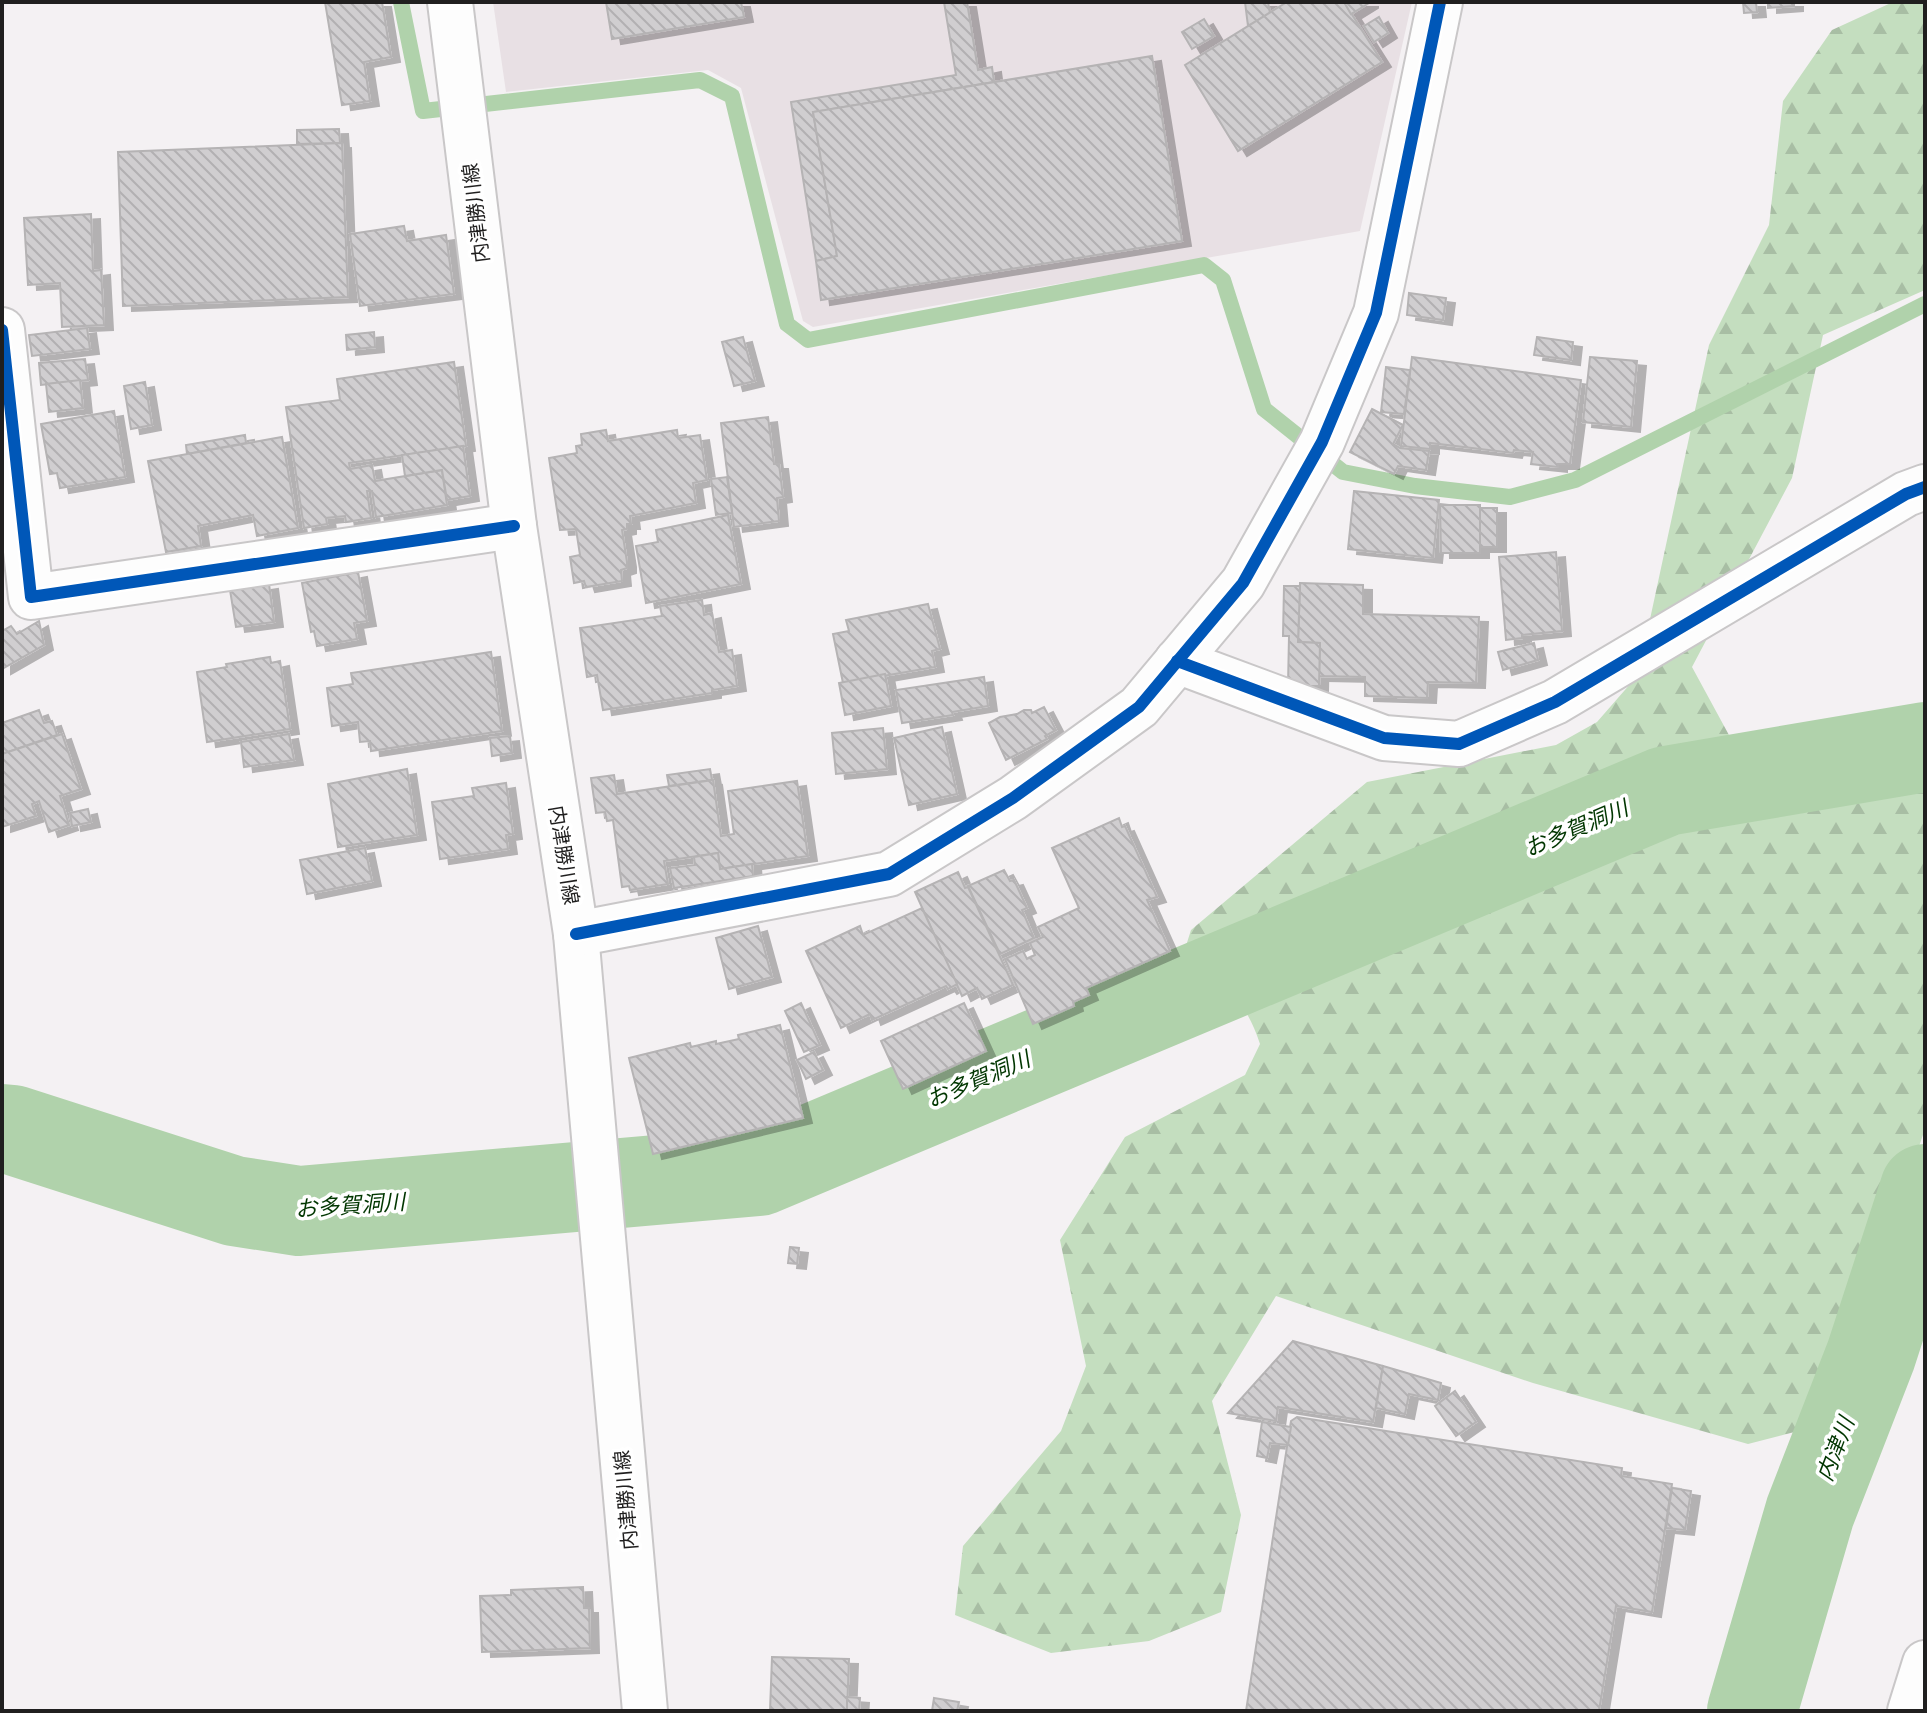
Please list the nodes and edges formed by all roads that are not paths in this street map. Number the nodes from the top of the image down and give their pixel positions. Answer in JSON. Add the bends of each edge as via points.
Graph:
{"nodes":[{"id":1,"x":450,"y":2,"type":"edge"},
{"id":2,"x":1440,"y":2,"type":"edge"},
{"id":3,"x":2,"y":330,"type":"edge"},
{"id":4,"x":1925,"y":487,"type":"edge"},
{"id":5,"x":514,"y":526,"type":"junction"},
{"id":6,"x":16,"y":605,"type":"edge"},
{"id":7,"x":1177,"y":661,"type":"junction"},
{"id":8,"x":576,"y":934,"type":"junction"},
{"id":9,"x":1925,"y":1663,"type":"edge"},
{"id":10,"x":645,"y":1711,"type":"edge"},
{"id":11,"x":1910,"y":1711,"type":"edge"}],
"edges":[{"from":1,"to":5,"type":"street","name":"内津勝川線"},
{"from":2,"to":7,"type":"street","via":[[1376,313],[1322,442],[1243,583]]},
{"from":3,"to":6,"type":"street"},
{"from":4,"to":7,"type":"street","via":[[1555,702],[1459,744],[1384,738]]},
{"from":5,"to":6,"type":"street"},
{"from":5,"to":8,"type":"street","name":"内津勝川線"},
{"from":7,"to":8,"type":"street","via":[[1139,707],[1013,798],[889,874]]},
{"from":8,"to":10,"type":"street","name":"内津勝川線"},
{"from":9,"to":11,"type":"street"}]}
